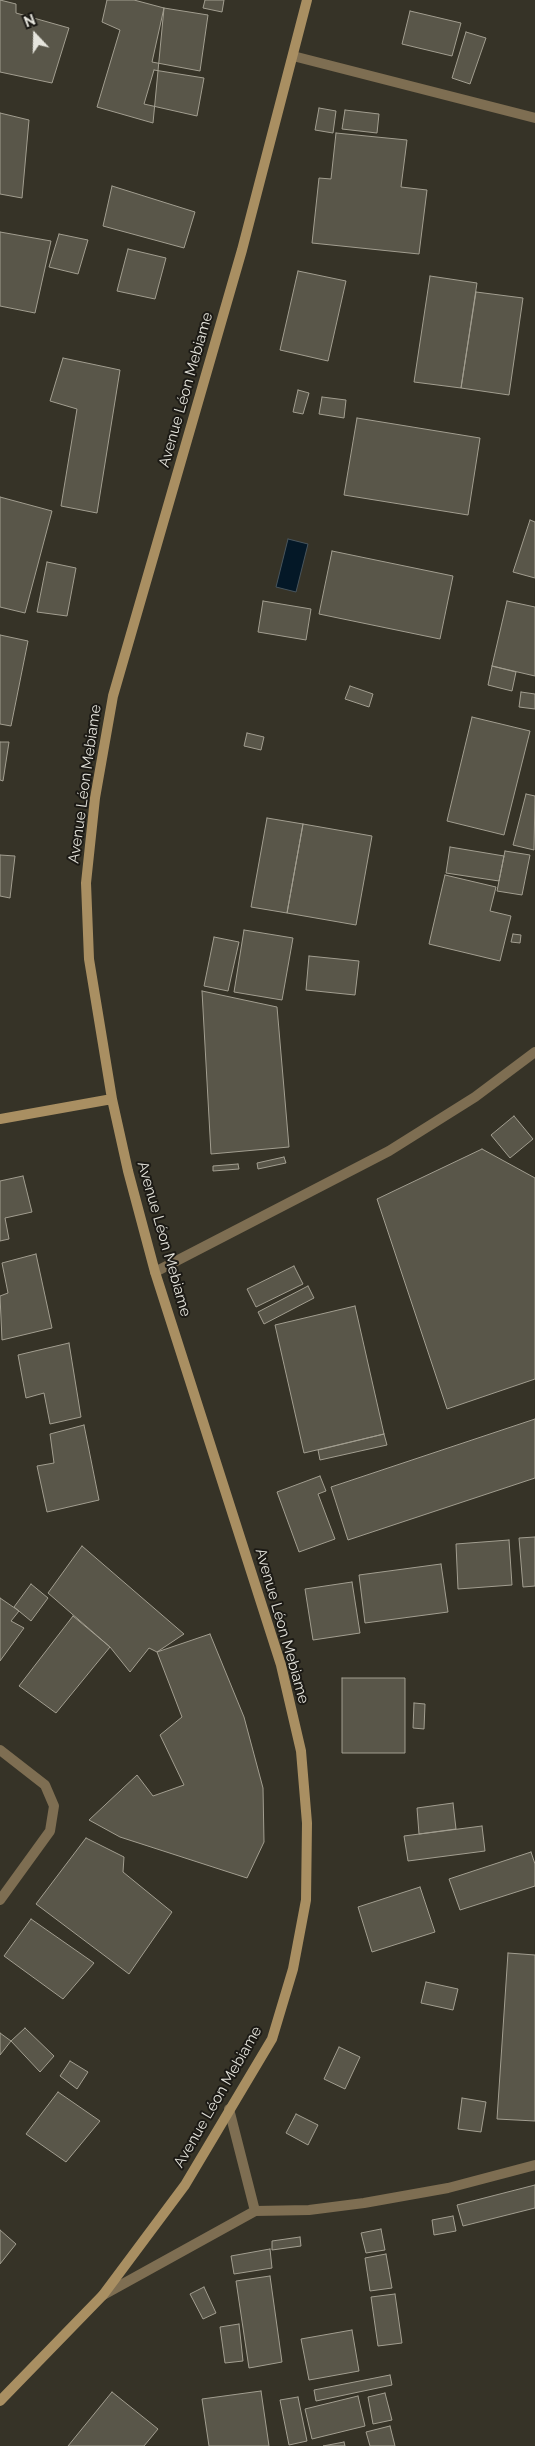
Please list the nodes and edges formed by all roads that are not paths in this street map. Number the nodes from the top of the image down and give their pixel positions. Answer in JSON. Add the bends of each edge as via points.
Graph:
{"nodes":[{"id":1,"x":308,"y":0,"type":"edge"},
{"id":2,"x":293,"y":56,"type":"junction"},
{"id":3,"x":535,"y":118,"type":"edge"},
{"id":4,"x":535,"y":1052,"type":"edge"},
{"id":5,"x":112,"y":1099,"type":"junction"},
{"id":6,"x":0,"y":1120,"type":"edge"},
{"id":7,"x":155,"y":1272,"type":"junction"},
{"id":8,"x":0,"y":1750,"type":"edge"},
{"id":9,"x":0,"y":1900,"type":"edge"},
{"id":10,"x":229,"y":2109,"type":"junction"},
{"id":11,"x":535,"y":2165,"type":"edge"},
{"id":12,"x":255,"y":2211,"type":"junction"},
{"id":13,"x":103,"y":2295,"type":"junction"},
{"id":14,"x":0,"y":2401,"type":"edge"}],
"edges":[{"from":1,"to":2,"type":"street","name":"Avenue Léon Mebiame"},
{"from":2,"to":3,"type":"street"},
{"from":2,"to":5,"type":"street","name":"Avenue Léon Mebiame","via":[[242,250],[113,696],[95,798],[86,883],[90,959]]},
{"from":4,"to":7,"type":"street","via":[[475,1097],[389,1151]]},
{"from":5,"to":6,"type":"street"},
{"from":5,"to":7,"type":"street","name":"Avenue Léon Mebiame"},
{"from":7,"to":10,"type":"street","name":"Avenue Léon Mebiame","via":[[282,1665],[301,1751],[307,1824],[306,1900],[293,1970],[272,2039]]},
{"from":8,"to":9,"type":"street","via":[[45,1785],[54,1806],[50,1831]]},
{"from":10,"to":12,"type":"street"},
{"from":10,"to":13,"type":"street","name":"Avenue Léon Mebiame","via":[[185,2185]]},
{"from":11,"to":12,"type":"street","via":[[448,2188],[364,2203],[309,2210]]},
{"from":12,"to":13,"type":"street"},
{"from":13,"to":14,"type":"street","name":"Avenue Léon Mebiame"}]}
